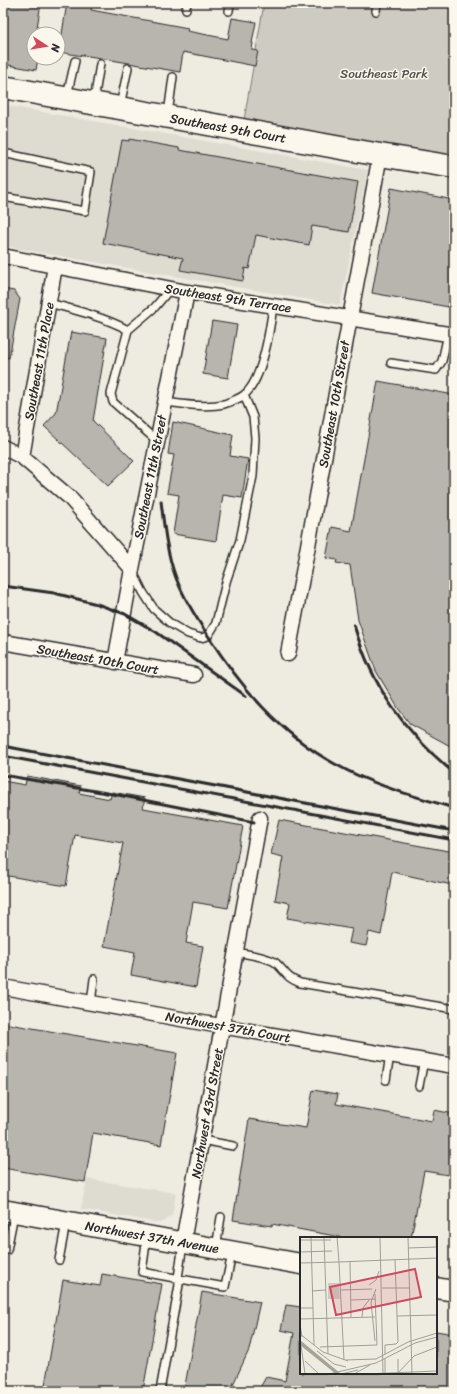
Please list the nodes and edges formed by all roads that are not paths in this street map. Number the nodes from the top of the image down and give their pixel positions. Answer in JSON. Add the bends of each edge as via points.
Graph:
{"nodes":[{"id":1,"x":230,"y":3,"type":"edge"},
{"id":2,"x":377,"y":3,"type":"edge"},
{"id":3,"x":229,"y":11,"type":"dead end"},
{"id":4,"x":376,"y":11,"type":"dead end"},
{"id":5,"x":75,"y":61,"type":"dead end"},
{"id":6,"x":100,"y":64,"type":"dead end"},
{"id":7,"x":128,"y":68,"type":"dead end"},
{"id":8,"x":173,"y":77,"type":"dead end"},
{"id":9,"x":3,"y":87,"type":"edge"},
{"id":10,"x":67,"y":98,"type":"junction"},
{"id":11,"x":93,"y":103,"type":"junction"},
{"id":12,"x":120,"y":108,"type":"junction"},
{"id":13,"x":168,"y":117,"type":"junction"},
{"id":14,"x":3,"y":154,"type":"edge"},
{"id":15,"x":380,"y":155,"type":"junction"},
{"id":16,"x":454,"y":167,"type":"edge"},
{"id":17,"x":3,"y":197,"type":"edge"},
{"id":18,"x":3,"y":256,"type":"edge"},
{"id":19,"x":55,"y":266,"type":"junction"},
{"id":20,"x":170,"y":289,"type":"junction"},
{"id":21,"x":187,"y":292,"type":"junction"},
{"id":22,"x":49,"y":303,"type":"junction"},
{"id":23,"x":273,"y":306,"type":"junction"},
{"id":24,"x":350,"y":318,"type":"junction"},
{"id":25,"x":128,"y":330,"type":"junction"},
{"id":26,"x":451,"y":335,"type":"edge"},
{"id":27,"x":391,"y":363,"type":"dead end"},
{"id":28,"x":244,"y":395,"type":"junction"},
{"id":29,"x":165,"y":402,"type":"junction"},
{"id":30,"x":157,"y":441,"type":"junction"},
{"id":31,"x":3,"y":447,"type":"edge"},
{"id":32,"x":22,"y":457,"type":"junction"},
{"id":33,"x":132,"y":569,"type":"junction"},
{"id":34,"x":3,"y":642,"type":"edge"},
{"id":35,"x":288,"y":654,"type":"dead end"},
{"id":36,"x":115,"y":662,"type":"junction"},
{"id":37,"x":194,"y":675,"type":"dead end"},
{"id":38,"x":260,"y":818,"type":"dead end"},
{"id":39,"x":236,"y":952,"type":"junction"},
{"id":40,"x":94,"y":978,"type":"dead end"},
{"id":41,"x":3,"y":987,"type":"edge"},
{"id":42,"x":90,"y":1003,"type":"junction"},
{"id":43,"x":454,"y":1009,"type":"edge"},
{"id":44,"x":223,"y":1026,"type":"junction"},
{"id":45,"x":390,"y":1055,"type":"junction"},
{"id":46,"x":424,"y":1060,"type":"junction"},
{"id":47,"x":454,"y":1066,"type":"edge"},
{"id":48,"x":386,"y":1080,"type":"dead end"},
{"id":49,"x":419,"y":1086,"type":"dead end"},
{"id":50,"x":202,"y":1140,"type":"junction"},
{"id":51,"x":233,"y":1146,"type":"dead end"},
{"id":52,"x":9,"y":1211,"type":"edge"},
{"id":53,"x":221,"y":1217,"type":"dead end"},
{"id":54,"x":66,"y":1222,"type":"junction"},
{"id":55,"x":147,"y":1236,"type":"junction"},
{"id":56,"x":183,"y":1242,"type":"junction"},
{"id":57,"x":7,"y":1250,"type":"dead end"},
{"id":58,"x":224,"y":1250,"type":"junction"},
{"id":59,"x":59,"y":1260,"type":"dead end"},
{"id":60,"x":300,"y":1264,"type":"edge"},
{"id":61,"x":178,"y":1278,"type":"junction"},
{"id":62,"x":437,"y":1288,"type":"edge"},
{"id":63,"x":454,"y":1291,"type":"edge"},
{"id":64,"x":160,"y":1391,"type":"edge"}],
"edges":[{"from":1,"to":3,"type":"lane"},
{"from":2,"to":4,"type":"lane"},
{"from":5,"to":10,"type":"lane"},
{"from":6,"to":11,"type":"lane"},
{"from":7,"to":12,"type":"lane"},
{"from":8,"to":13,"type":"lane"},
{"from":9,"to":10,"type":"main road","name":"Southeast 9th Court"},
{"from":10,"to":11,"type":"main road","name":"Southeast 9th Court"},
{"from":11,"to":12,"type":"main road","name":"Southeast 9th Court"},
{"from":12,"to":13,"type":"main road","name":"Southeast 9th Court"},
{"from":13,"to":15,"type":"main road","name":"Southeast 9th Court"},
{"from":14,"to":17,"type":"lane","via":[[91,172],[85,211]]},
{"from":15,"to":16,"type":"main road","name":"Southeast 9th Court"},
{"from":15,"to":24,"type":"street","name":"Southeast 10th Street"},
{"from":18,"to":19,"type":"street","name":"Southeast 9th Terrace"},
{"from":19,"to":20,"type":"street","name":"Southeast 9th Terrace"},
{"from":19,"to":22,"type":"street","name":"Southeast 11th Place"},
{"from":20,"to":21,"type":"street","name":"Southeast 9th Terrace"},
{"from":20,"to":25,"type":"lane","via":[[155,307]]},
{"from":21,"to":23,"type":"street","name":"Southeast 9th Terrace"},
{"from":21,"to":29,"type":"street","name":"Southeast 11th Street"},
{"from":22,"to":25,"type":"lane"},
{"from":22,"to":32,"type":"street","name":"Southeast 11th Place"},
{"from":23,"to":24,"type":"street","name":"Southeast 9th Terrace"},
{"from":23,"to":28,"type":"lane","via":[[266,348],[259,370]]},
{"from":24,"to":26,"type":"street","name":"Southeast 9th Terrace"},
{"from":24,"to":35,"type":"street","name":"Southeast 10th Street"},
{"from":25,"to":30,"type":"lane","via":[[111,394],[113,402]]},
{"from":26,"to":27,"type":"lane","via":[[442,362],[436,370]]},
{"from":28,"to":29,"type":"lane","via":[[222,404]]},
{"from":28,"to":33,"type":"lane","via":[[253,417],[253,476],[240,540],[216,623],[208,636],[200,638],[171,624],[154,609]]},
{"from":29,"to":30,"type":"street","name":"Southeast 11th Street"},
{"from":30,"to":33,"type":"street","name":"Southeast 11th Street"},
{"from":31,"to":32,"type":"street"},
{"from":32,"to":33,"type":"street","via":[[69,497]]},
{"from":33,"to":36,"type":"street","name":"Southeast 11th Street"},
{"from":34,"to":36,"type":"street","name":"Southeast 10th Court"},
{"from":36,"to":37,"type":"street","name":"Southeast 10th Court"},
{"from":38,"to":39,"type":"street","name":"Northwest 43rd Street"},
{"from":39,"to":43,"type":"lane","via":[[271,960],[291,980],[300,983]]},
{"from":39,"to":44,"type":"street","name":"Northwest 43rd Street"},
{"from":40,"to":42,"type":"lane"},
{"from":41,"to":42,"type":"street","name":"Northwest 37th Court"},
{"from":42,"to":44,"type":"street","name":"Northwest 37th Court"},
{"from":44,"to":45,"type":"street","name":"Northwest 37th Court"},
{"from":44,"to":50,"type":"street","name":"Northwest 43rd Street"},
{"from":45,"to":46,"type":"street","name":"Northwest 37th Court"},
{"from":45,"to":48,"type":"lane"},
{"from":46,"to":47,"type":"street","name":"Northwest 37th Court"},
{"from":46,"to":49,"type":"lane"},
{"from":50,"to":51,"type":"lane"},
{"from":50,"to":56,"type":"street","name":"Northwest 43rd Street"},
{"from":52,"to":54,"type":"street","name":"Northwest 37th Avenue"},
{"from":52,"to":57,"type":"lane"},
{"from":53,"to":58,"type":"lane"},
{"from":54,"to":55,"type":"street","name":"Northwest 37th Avenue"},
{"from":54,"to":59,"type":"lane"},
{"from":55,"to":56,"type":"street","name":"Northwest 37th Avenue"},
{"from":55,"to":61,"type":"lane","via":[[142,1272]]},
{"from":56,"to":58,"type":"street","name":"Northwest 37th Avenue"},
{"from":56,"to":61,"type":"lane"},
{"from":58,"to":60,"type":"street","name":"Northwest 37th Avenue"},
{"from":58,"to":61,"type":"lane","via":[[225,1287]]},
{"from":61,"to":64,"type":"lane","via":[[179,1285]]},
{"from":62,"to":63,"type":"street"}]}
